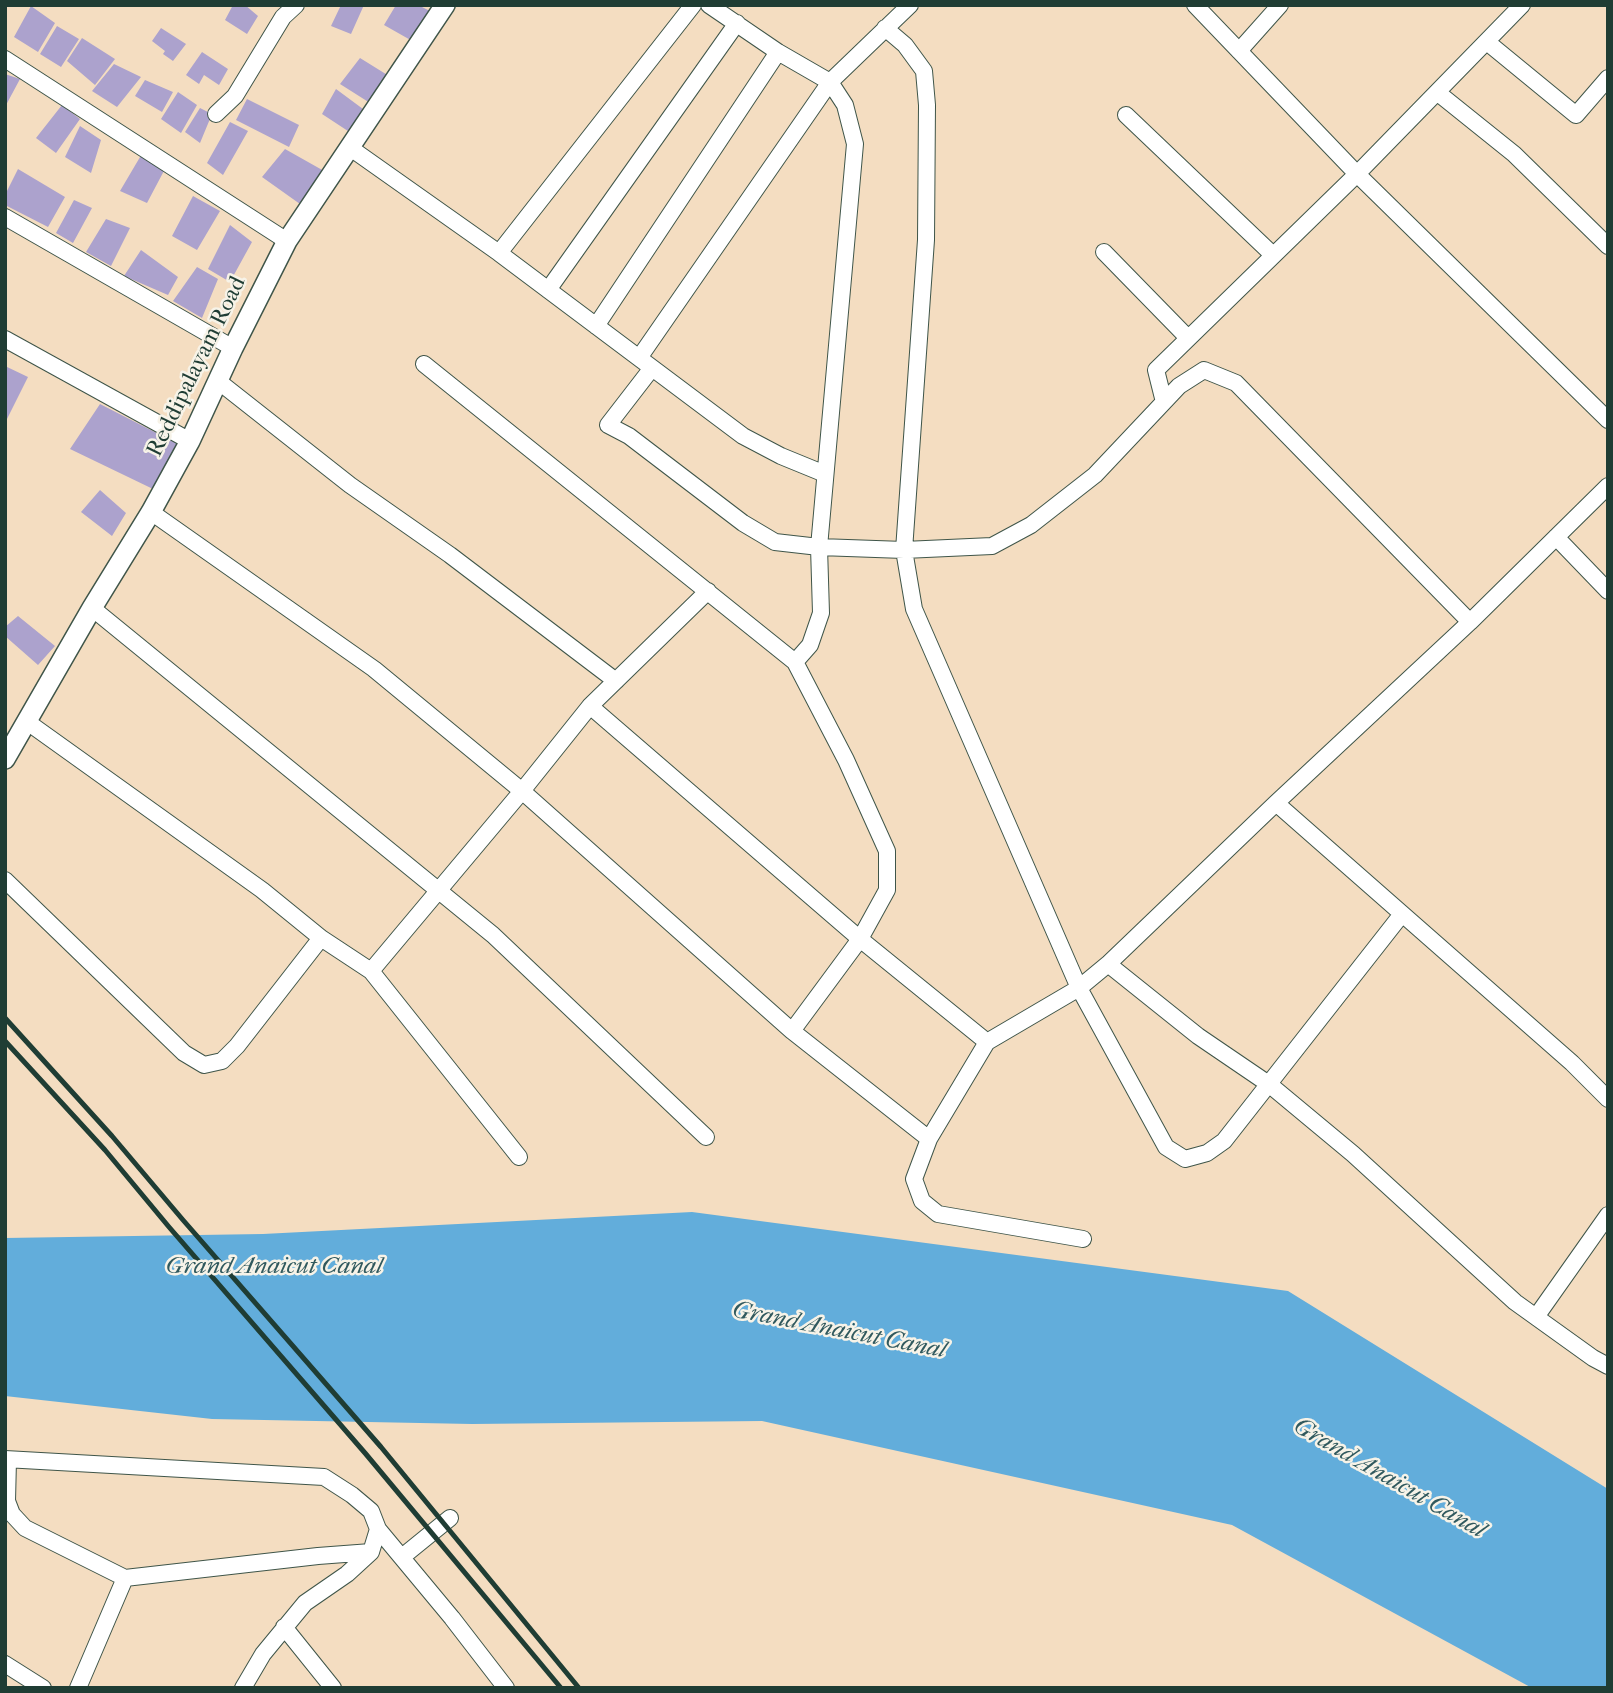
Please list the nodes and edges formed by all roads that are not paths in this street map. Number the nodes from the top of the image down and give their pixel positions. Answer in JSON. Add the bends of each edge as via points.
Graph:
{"nodes":[{"id":1,"x":296,"y":5,"type":"edge"},
{"id":2,"x":445,"y":5,"type":"edge"},
{"id":3,"x":693,"y":5,"type":"edge"},
{"id":4,"x":709,"y":5,"type":"edge"},
{"id":5,"x":1195,"y":5,"type":"edge"},
{"id":6,"x":1280,"y":5,"type":"edge"},
{"id":7,"x":1522,"y":5,"type":"edge"},
{"id":8,"x":906,"y":6,"type":"edge"},
{"id":9,"x":737,"y":23,"type":"junction"},
{"id":10,"x":885,"y":28,"type":"junction"},
{"id":11,"x":1488,"y":42,"type":"junction"},
{"id":12,"x":1239,"y":51,"type":"junction"},
{"id":13,"x":778,"y":52,"type":"junction"},
{"id":14,"x":5,"y":59,"type":"edge"},
{"id":15,"x":1608,"y":78,"type":"edge"},
{"id":16,"x":830,"y":82,"type":"junction"},
{"id":17,"x":1438,"y":93,"type":"junction"},
{"id":18,"x":216,"y":114,"type":"dead end"},
{"id":19,"x":1126,"y":116,"type":"dead end"},
{"id":20,"x":349,"y":147,"type":"junction"},
{"id":21,"x":1357,"y":174,"type":"junction"},
{"id":22,"x":5,"y":217,"type":"edge"},
{"id":23,"x":287,"y":241,"type":"junction"},
{"id":24,"x":1608,"y":246,"type":"edge"},
{"id":25,"x":1104,"y":252,"type":"dead end"},
{"id":26,"x":499,"y":253,"type":"junction"},
{"id":27,"x":1273,"y":255,"type":"junction"},
{"id":28,"x":548,"y":290,"type":"junction"},
{"id":29,"x":596,"y":326,"type":"junction"},
{"id":30,"x":1188,"y":338,"type":"junction"},
{"id":31,"x":5,"y":339,"type":"edge"},
{"id":32,"x":233,"y":348,"type":"junction"},
{"id":33,"x":646,"y":363,"type":"junction"},
{"id":34,"x":424,"y":364,"type":"dead end"},
{"id":35,"x":218,"y":381,"type":"junction"},
{"id":36,"x":1164,"y":402,"type":"junction"},
{"id":37,"x":1608,"y":420,"type":"edge"},
{"id":38,"x":190,"y":441,"type":"junction"},
{"id":39,"x":825,"y":474,"type":"junction"},
{"id":40,"x":1608,"y":485,"type":"edge"},
{"id":41,"x":151,"y":512,"type":"junction"},
{"id":42,"x":1556,"y":537,"type":"junction"},
{"id":43,"x":819,"y":547,"type":"junction"},
{"id":44,"x":904,"y":550,"type":"junction"},
{"id":45,"x":708,"y":591,"type":"junction"},
{"id":46,"x":1608,"y":591,"type":"edge"},
{"id":47,"x":92,"y":608,"type":"junction"},
{"id":48,"x":1470,"y":622,"type":"junction"},
{"id":49,"x":795,"y":662,"type":"junction"},
{"id":50,"x":616,"y":681,"type":"junction"},
{"id":51,"x":590,"y":706,"type":"junction"},
{"id":52,"x":26,"y":721,"type":"junction"},
{"id":53,"x":5,"y":759,"type":"edge"},
{"id":54,"x":522,"y":792,"type":"junction"},
{"id":55,"x":1276,"y":803,"type":"junction"},
{"id":56,"x":5,"y":880,"type":"edge"},
{"id":57,"x":440,"y":891,"type":"junction"},
{"id":58,"x":1402,"y":914,"type":"junction"},
{"id":59,"x":321,"y":938,"type":"junction"},
{"id":60,"x":860,"y":939,"type":"junction"},
{"id":61,"x":1108,"y":964,"type":"junction"},
{"id":62,"x":371,"y":971,"type":"junction"},
{"id":63,"x":1079,"y":988,"type":"junction"},
{"id":64,"x":792,"y":1031,"type":"junction"},
{"id":65,"x":987,"y":1042,"type":"junction"},
{"id":66,"x":1270,"y":1085,"type":"junction"},
{"id":67,"x":1608,"y":1099,"type":"edge"},
{"id":68,"x":706,"y":1137,"type":"dead end"},
{"id":69,"x":929,"y":1139,"type":"junction"},
{"id":70,"x":519,"y":1157,"type":"dead end"},
{"id":71,"x":1608,"y":1215,"type":"edge"},
{"id":72,"x":1083,"y":1239,"type":"dead end"},
{"id":73,"x":1536,"y":1317,"type":"junction"},
{"id":74,"x":1608,"y":1366,"type":"edge"},
{"id":75,"x":7,"y":1460,"type":"edge"},
{"id":76,"x":450,"y":1518,"type":"dead end"},
{"id":77,"x":378,"y":1529,"type":"junction"},
{"id":78,"x":371,"y":1552,"type":"junction"},
{"id":79,"x":402,"y":1557,"type":"junction"},
{"id":80,"x":125,"y":1578,"type":"junction"},
{"id":81,"x":284,"y":1627,"type":"junction"},
{"id":82,"x":5,"y":1664,"type":"edge"},
{"id":83,"x":43,"y":1688,"type":"edge"},
{"id":84,"x":78,"y":1688,"type":"edge"},
{"id":85,"x":243,"y":1688,"type":"edge"},
{"id":86,"x":333,"y":1688,"type":"edge"},
{"id":87,"x":506,"y":1688,"type":"edge"}],
"edges":[{"from":1,"to":18,"type":"street","via":[[283,18],[235,96]]},
{"from":2,"to":20,"type":"street","name":"Reddipalayam Road"},
{"from":3,"to":26,"type":"street"},
{"from":4,"to":9,"type":"street"},
{"from":5,"to":12,"type":"street"},
{"from":6,"to":12,"type":"street"},
{"from":7,"to":11,"type":"street"},
{"from":8,"to":10,"type":"street"},
{"from":9,"to":13,"type":"street"},
{"from":9,"to":28,"type":"street"},
{"from":10,"to":16,"type":"street"},
{"from":10,"to":44,"type":"street","via":[[924,71],[927,105],[926,240]]},
{"from":11,"to":15,"type":"street","via":[[1576,115]]},
{"from":11,"to":17,"type":"street"},
{"from":12,"to":21,"type":"street"},
{"from":13,"to":16,"type":"street"},
{"from":13,"to":29,"type":"street"},
{"from":14,"to":23,"type":"street"},
{"from":16,"to":33,"type":"street"},
{"from":16,"to":39,"type":"street","via":[[845,105],[855,144]]},
{"from":17,"to":21,"type":"street"},
{"from":17,"to":24,"type":"street","via":[[1514,154]]},
{"from":19,"to":27,"type":"street"},
{"from":20,"to":23,"type":"street","name":"Reddipalayam Road"},
{"from":20,"to":26,"type":"street"},
{"from":21,"to":27,"type":"street"},
{"from":21,"to":37,"type":"street"},
{"from":22,"to":32,"type":"street"},
{"from":23,"to":32,"type":"street","name":"Reddipalayam Road"},
{"from":25,"to":30,"type":"street"},
{"from":26,"to":28,"type":"street"},
{"from":27,"to":30,"type":"street"},
{"from":28,"to":29,"type":"street"},
{"from":29,"to":33,"type":"street"},
{"from":30,"to":36,"type":"street","via":[[1156,370]]},
{"from":31,"to":38,"type":"street"},
{"from":32,"to":35,"type":"street","name":"Reddipalayam Road"},
{"from":33,"to":39,"type":"street","via":[[743,436]]},
{"from":33,"to":43,"type":"street","via":[[608,425],[775,542]]},
{"from":34,"to":45,"type":"street"},
{"from":35,"to":38,"type":"street","name":"Reddipalayam Road"},
{"from":35,"to":50,"type":"street"},
{"from":36,"to":44,"type":"street","via":[[1095,475],[1031,525],[992,546]]},
{"from":36,"to":48,"type":"street","via":[[1204,370],[1236,383]]},
{"from":38,"to":41,"type":"street","name":"Reddipalayam Road"},
{"from":39,"to":43,"type":"street"},
{"from":40,"to":42,"type":"street"},
{"from":41,"to":47,"type":"street","name":"Reddipalayam Road"},
{"from":41,"to":54,"type":"street","via":[[374,669]]},
{"from":42,"to":46,"type":"street"},
{"from":42,"to":48,"type":"street"},
{"from":43,"to":44,"type":"street"},
{"from":43,"to":49,"type":"street","via":[[821,613],[810,645]]},
{"from":44,"to":63,"type":"street","via":[[914,609]]},
{"from":45,"to":49,"type":"street"},
{"from":45,"to":50,"type":"street"},
{"from":47,"to":52,"type":"street","name":"Reddipalayam Road"},
{"from":47,"to":57,"type":"street"},
{"from":48,"to":55,"type":"street"},
{"from":49,"to":60,"type":"street","via":[[887,851],[887,890]]},
{"from":50,"to":51,"type":"street"},
{"from":51,"to":54,"type":"street"},
{"from":51,"to":60,"type":"street"},
{"from":52,"to":53,"type":"street","name":"Reddipalayam Road"},
{"from":52,"to":59,"type":"street","via":[[262,890]]},
{"from":54,"to":57,"type":"street"},
{"from":54,"to":64,"type":"street"},
{"from":55,"to":58,"type":"street"},
{"from":55,"to":61,"type":"street"},
{"from":56,"to":59,"type":"street","via":[[184,1053],[204,1065],[222,1061]]},
{"from":57,"to":62,"type":"street"},
{"from":57,"to":68,"type":"street","via":[[493,935]]},
{"from":58,"to":66,"type":"street"},
{"from":58,"to":67,"type":"street"},
{"from":59,"to":62,"type":"street"},
{"from":60,"to":64,"type":"street"},
{"from":60,"to":65,"type":"street"},
{"from":61,"to":63,"type":"street"},
{"from":61,"to":66,"type":"street"},
{"from":62,"to":70,"type":"street"},
{"from":63,"to":65,"type":"street"},
{"from":63,"to":66,"type":"street","via":[[1166,1147],[1185,1159],[1207,1153],[1224,1141]]},
{"from":64,"to":69,"type":"street"},
{"from":65,"to":69,"type":"street"},
{"from":66,"to":73,"type":"street"},
{"from":69,"to":72,"type":"street","via":[[914,1179],[922,1201],[938,1214]]},
{"from":71,"to":73,"type":"street"},
{"from":73,"to":74,"type":"street"},
{"from":75,"to":77,"type":"street","via":[[324,1477],[371,1511]]},
{"from":75,"to":80,"type":"street","via":[[7,1501],[25,1528]]},
{"from":76,"to":79,"type":"street"},
{"from":77,"to":78,"type":"street"},
{"from":77,"to":79,"type":"street"},
{"from":78,"to":80,"type":"street"},
{"from":78,"to":81,"type":"street","via":[[305,1603]]},
{"from":79,"to":87,"type":"street"},
{"from":80,"to":84,"type":"street"},
{"from":81,"to":85,"type":"street"},
{"from":81,"to":86,"type":"street"},
{"from":82,"to":83,"type":"street"}]}
